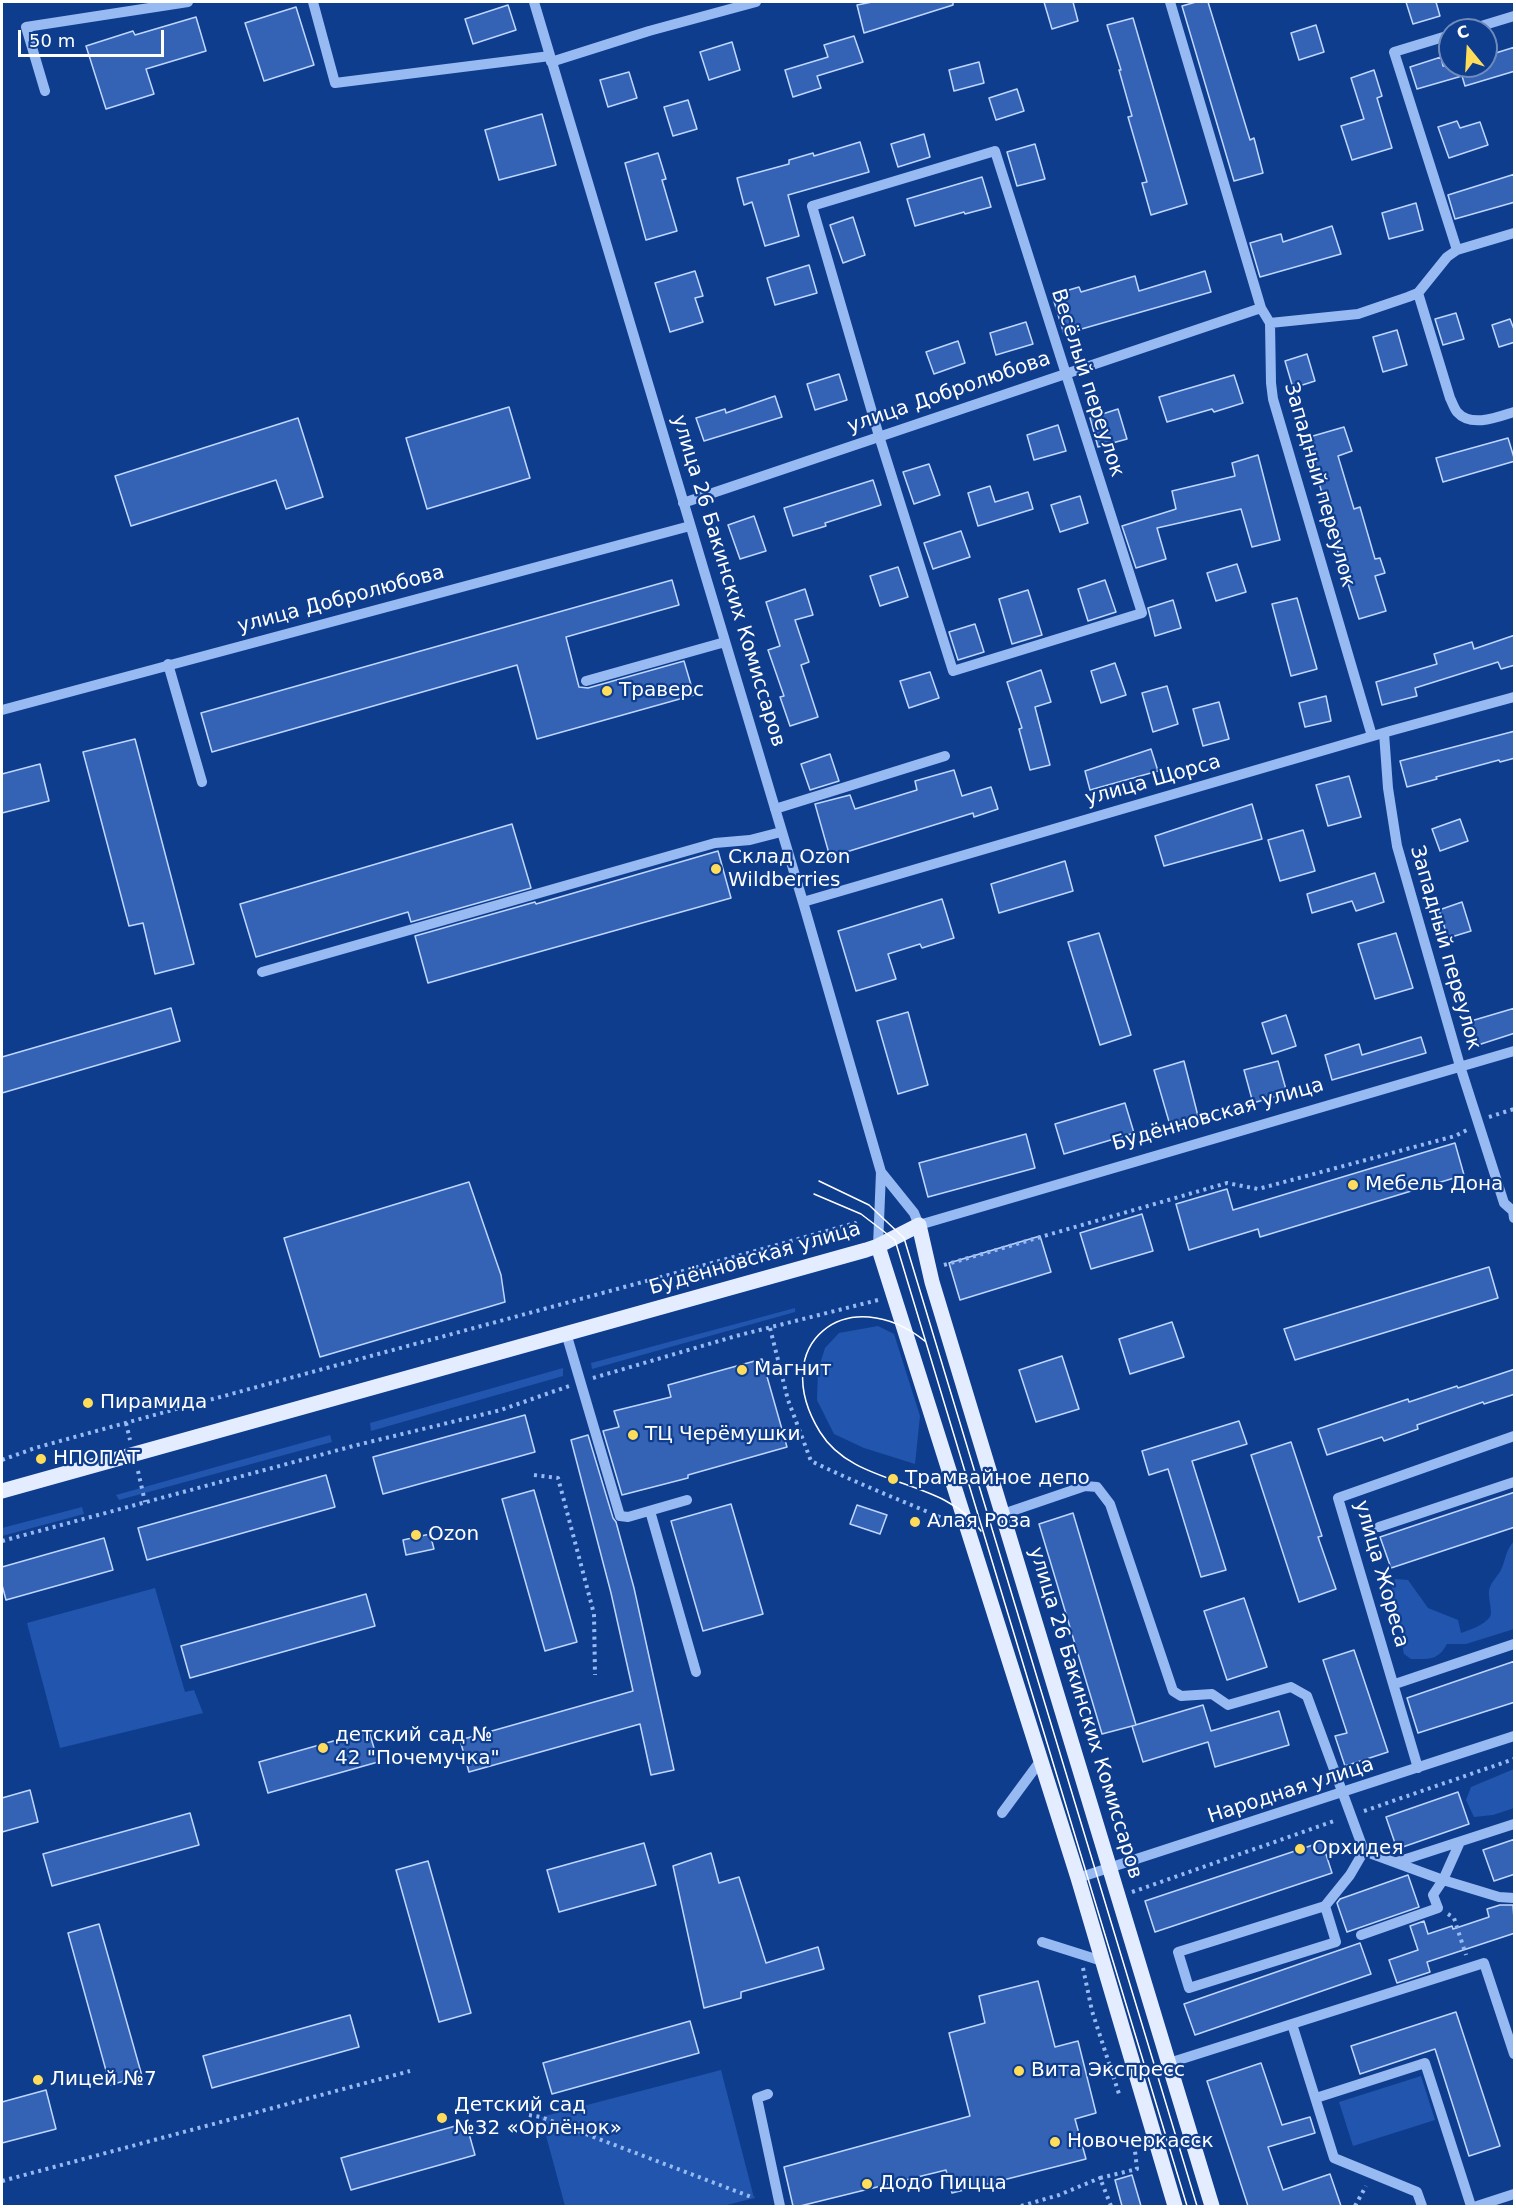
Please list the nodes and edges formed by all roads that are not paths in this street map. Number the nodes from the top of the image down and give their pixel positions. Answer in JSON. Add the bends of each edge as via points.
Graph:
{"nodes":[{"id":1,"x":188,"y":2,"type":"edge"},
{"id":2,"x":314,"y":2,"type":"edge"},
{"id":3,"x":534,"y":2,"type":"edge"},
{"id":4,"x":756,"y":2,"type":"edge"},
{"id":5,"x":1170,"y":2,"type":"edge"},
{"id":6,"x":1515,"y":16,"type":"edge"},
{"id":7,"x":1498,"y":21,"type":"edge"},
{"id":8,"x":1438,"y":39,"type":"edge"},
{"id":9,"x":550,"y":59,"type":"junction"},
{"id":10,"x":45,"y":91,"type":"dead end"},
{"id":11,"x":1515,"y":233,"type":"edge"},
{"id":12,"x":1457,"y":250,"type":"junction"},
{"id":13,"x":1418,"y":293,"type":"junction"},
{"id":14,"x":1261,"y":308,"type":"junction"},
{"id":15,"x":1270,"y":323,"type":"junction"},
{"id":16,"x":1065,"y":373,"type":"junction"},
{"id":17,"x":1515,"y":412,"type":"edge"},
{"id":18,"x":879,"y":436,"type":"junction"},
{"id":19,"x":683,"y":503,"type":"junction"},
{"id":20,"x":690,"y":526,"type":"junction"},
{"id":21,"x":725,"y":642,"type":"junction"},
{"id":22,"x":168,"y":664,"type":"junction"},
{"id":23,"x":586,"y":681,"type":"dead end"},
{"id":24,"x":1515,"y":697,"type":"edge"},
{"id":25,"x":2,"y":710,"type":"edge"},
{"id":26,"x":1384,"y":733,"type":"junction"},
{"id":27,"x":1372,"y":736,"type":"junction"},
{"id":28,"x":945,"y":756,"type":"dead end"},
{"id":29,"x":202,"y":782,"type":"dead end"},
{"id":30,"x":775,"y":809,"type":"junction"},
{"id":31,"x":782,"y":831,"type":"junction"},
{"id":32,"x":802,"y":902,"type":"junction"},
{"id":33,"x":262,"y":972,"type":"dead end"},
{"id":34,"x":1515,"y":1051,"type":"edge"},
{"id":35,"x":1460,"y":1066,"type":"junction"},
{"id":36,"x":881,"y":1172,"type":"junction"},
{"id":37,"x":1515,"y":1218,"type":"edge"},
{"id":38,"x":919,"y":1225,"type":"junction"},
{"id":39,"x":872,"y":1248,"type":"junction"},
{"id":40,"x":566,"y":1334,"type":"junction"},
{"id":41,"x":1515,"y":1436,"type":"edge"},
{"id":42,"x":1515,"y":1482,"type":"edge"},
{"id":43,"x":2,"y":1491,"type":"edge"},
{"id":44,"x":687,"y":1500,"type":"dead end"},
{"id":45,"x":650,"y":1510,"type":"junction"},
{"id":46,"x":1003,"y":1514,"type":"junction"},
{"id":47,"x":1379,"y":1527,"type":"dead end"},
{"id":48,"x":1515,"y":1644,"type":"edge"},
{"id":49,"x":696,"y":1672,"type":"dead end"},
{"id":50,"x":1395,"y":1684,"type":"junction"},
{"id":51,"x":1515,"y":1736,"type":"edge"},
{"id":52,"x":1041,"y":1760,"type":"junction"},
{"id":53,"x":1419,"y":1768,"type":"junction"},
{"id":54,"x":1342,"y":1793,"type":"junction"},
{"id":55,"x":1002,"y":1813,"type":"dead end"},
{"id":56,"x":1515,"y":1824,"type":"edge"},
{"id":57,"x":1460,"y":1842,"type":"junction"},
{"id":58,"x":1364,"y":1851,"type":"junction"},
{"id":59,"x":1397,"y":1862,"type":"junction"},
{"id":60,"x":1111,"y":1868,"type":"junction"},
{"id":61,"x":1078,"y":1878,"type":"junction"},
{"id":62,"x":1443,"y":1880,"type":"junction"},
{"id":63,"x":1515,"y":1898,"type":"edge"},
{"id":64,"x":1325,"y":1906,"type":"junction"},
{"id":65,"x":1361,"y":1935,"type":"dead end"},
{"id":66,"x":1042,"y":1942,"type":"dead end"},
{"id":67,"x":1102,"y":1961,"type":"junction"},
{"id":68,"x":1292,"y":2024,"type":"junction"},
{"id":69,"x":1515,"y":2054,"type":"edge"},
{"id":70,"x":1169,"y":2063,"type":"junction"},
{"id":71,"x":768,"y":2094,"type":"dead end"},
{"id":72,"x":1316,"y":2098,"type":"junction"},
{"id":73,"x":1515,"y":2194,"type":"edge"},
{"id":74,"x":780,"y":2206,"type":"edge"},
{"id":75,"x":1175,"y":2206,"type":"edge"},
{"id":76,"x":1212,"y":2206,"type":"edge"},
{"id":77,"x":1422,"y":2206,"type":"edge"},
{"id":78,"x":1471,"y":2206,"type":"edge"},
{"id":79,"x":1477,"y":2206,"type":"edge"}],
"edges":[{"from":1,"to":10,"type":"street","via":[[26,27]]},
{"from":2,"to":9,"type":"street","via":[[335,83]]},
{"from":3,"to":9,"type":"street","name":"улица 26 Бакинских Комиссаров"},
{"from":4,"to":9,"type":"street"},
{"from":5,"to":14,"type":"street"},
{"from":6,"to":7,"type":"street"},
{"from":8,"to":12,"type":"street","via":[[1394,52]]},
{"from":9,"to":19,"type":"street","name":"улица 26 Бакинских Комиссаров"},
{"from":11,"to":12,"type":"street"},
{"from":12,"to":13,"type":"street"},
{"from":13,"to":15,"type":"street","via":[[1358,314]]},
{"from":13,"to":17,"type":"street","via":[[1458,413],[1467,419],[1485,420]]},
{"from":14,"to":15,"type":"street"},
{"from":14,"to":16,"type":"street","name":"улица Добролюбова"},
{"from":15,"to":27,"type":"street","name":"Западный переулок","via":[[1273,399]]},
{"from":16,"to":18,"type":"street","name":"улица Добролюбова"},
{"from":16,"to":18,"type":"street","name":"Весёлый переулок","via":[[995,151],[812,206]]},
{"from":16,"to":18,"type":"street","name":"Весёлый переулок","via":[[1142,613],[953,671]]},
{"from":18,"to":19,"type":"street","name":"улица Добролюбова"},
{"from":19,"to":20,"type":"street","name":"улица 26 Бакинских Комиссаров"},
{"from":20,"to":21,"type":"street","name":"улица 26 Бакинских Комиссаров"},
{"from":20,"to":22,"type":"street","name":"улица Добролюбова"},
{"from":21,"to":23,"type":"street"},
{"from":21,"to":30,"type":"street","name":"улица 26 Бакинских Комиссаров"},
{"from":22,"to":25,"type":"street","name":"улица Добролюбова"},
{"from":22,"to":29,"type":"street"},
{"from":24,"to":26,"type":"street","name":"улица Щорса"},
{"from":26,"to":27,"type":"street","name":"улица Щорса"},
{"from":26,"to":35,"type":"street","name":"Западный переулок","via":[[1397,846]]},
{"from":27,"to":32,"type":"street","name":"улица Щорса"},
{"from":28,"to":30,"type":"street"},
{"from":30,"to":31,"type":"street","name":"улица 26 Бакинских Комиссаров"},
{"from":31,"to":32,"type":"street","name":"улица 26 Бакинских Комиссаров"},
{"from":31,"to":33,"type":"street","via":[[750,840],[715,843]]},
{"from":32,"to":36,"type":"street","name":"улица 26 Бакинских Комиссаров"},
{"from":34,"to":35,"type":"street","name":"Будённовская улица"},
{"from":35,"to":37,"type":"street","name":"Западный переулок","via":[[1504,1203]]},
{"from":35,"to":38,"type":"street","name":"Будённовская улица"},
{"from":36,"to":38,"type":"street","name":"улица 26 Бакинских Комиссаров"},
{"from":36,"to":39,"type":"street","name":"улица 26 Бакинских Комиссаров"},
{"from":38,"to":39,"type":"main road","name":"Будённовская улица"},
{"from":38,"to":46,"type":"main road","name":"улица 26 Бакинских Комиссаров","via":[[932,1282]]},
{"from":39,"to":40,"type":"main road","name":"Будённовская улица"},
{"from":39,"to":52,"type":"main road","name":"улица 26 Бакинских Комиссаров","via":[[894,1294]]},
{"from":40,"to":43,"type":"main road","name":"Будённовская улица"},
{"from":40,"to":45,"type":"street","via":[[616,1510],[620,1516],[628,1517]]},
{"from":41,"to":50,"type":"street","name":"улица Жореса","via":[[1338,1498]]},
{"from":42,"to":47,"type":"street"},
{"from":44,"to":45,"type":"street"},
{"from":45,"to":49,"type":"street"},
{"from":46,"to":54,"type":"street","via":[[1085,1486],[1097,1487],[1110,1504],[1173,1690],[1181,1696],[1212,1694],[1228,1705],[1291,1687],[1307,1696]]},
{"from":46,"to":60,"type":"main road","name":"улица 26 Бакинских Комиссаров"},
{"from":48,"to":50,"type":"street"},
{"from":50,"to":53,"type":"street","name":"улица Жореса"},
{"from":51,"to":53,"type":"street","name":"Народная улица"},
{"from":52,"to":55,"type":"street"},
{"from":52,"to":61,"type":"main road","name":"улица 26 Бакинских Комиссаров"},
{"from":53,"to":54,"type":"street","name":"Народная улица"},
{"from":54,"to":58,"type":"street"},
{"from":54,"to":60,"type":"street","name":"Народная улица"},
{"from":56,"to":57,"type":"street"},
{"from":57,"to":59,"type":"street"},
{"from":57,"to":62,"type":"street"},
{"from":58,"to":59,"type":"street"},
{"from":58,"to":64,"type":"street"},
{"from":59,"to":62,"type":"street"},
{"from":60,"to":61,"type":"street","name":"Народная улица"},
{"from":60,"to":70,"type":"main road","name":"улица 26 Бакинских Комиссаров"},
{"from":61,"to":67,"type":"main road","name":"улица 26 Бакинских Комиссаров"},
{"from":62,"to":63,"type":"street"},
{"from":62,"to":65,"type":"street","via":[[1433,1895],[1438,1908]]},
{"from":64,"to":64,"type":"street","via":[[1336,1942],[1189,1988],[1178,1952]]},
{"from":66,"to":67,"type":"street"},
{"from":67,"to":75,"type":"main road","name":"улица 26 Бакинских Комиссаров"},
{"from":68,"to":69,"type":"street","via":[[1485,1963]]},
{"from":68,"to":70,"type":"street"},
{"from":68,"to":72,"type":"street"},
{"from":70,"to":76,"type":"main road","name":"улица 26 Бакинских Комиссаров"},
{"from":71,"to":74,"type":"street","via":[[757,2098]]},
{"from":72,"to":77,"type":"street","via":[[1334,2158],[1417,2192]]},
{"from":72,"to":78,"type":"street","via":[[1425,2063]]},
{"from":73,"to":79,"type":"street"}]}
